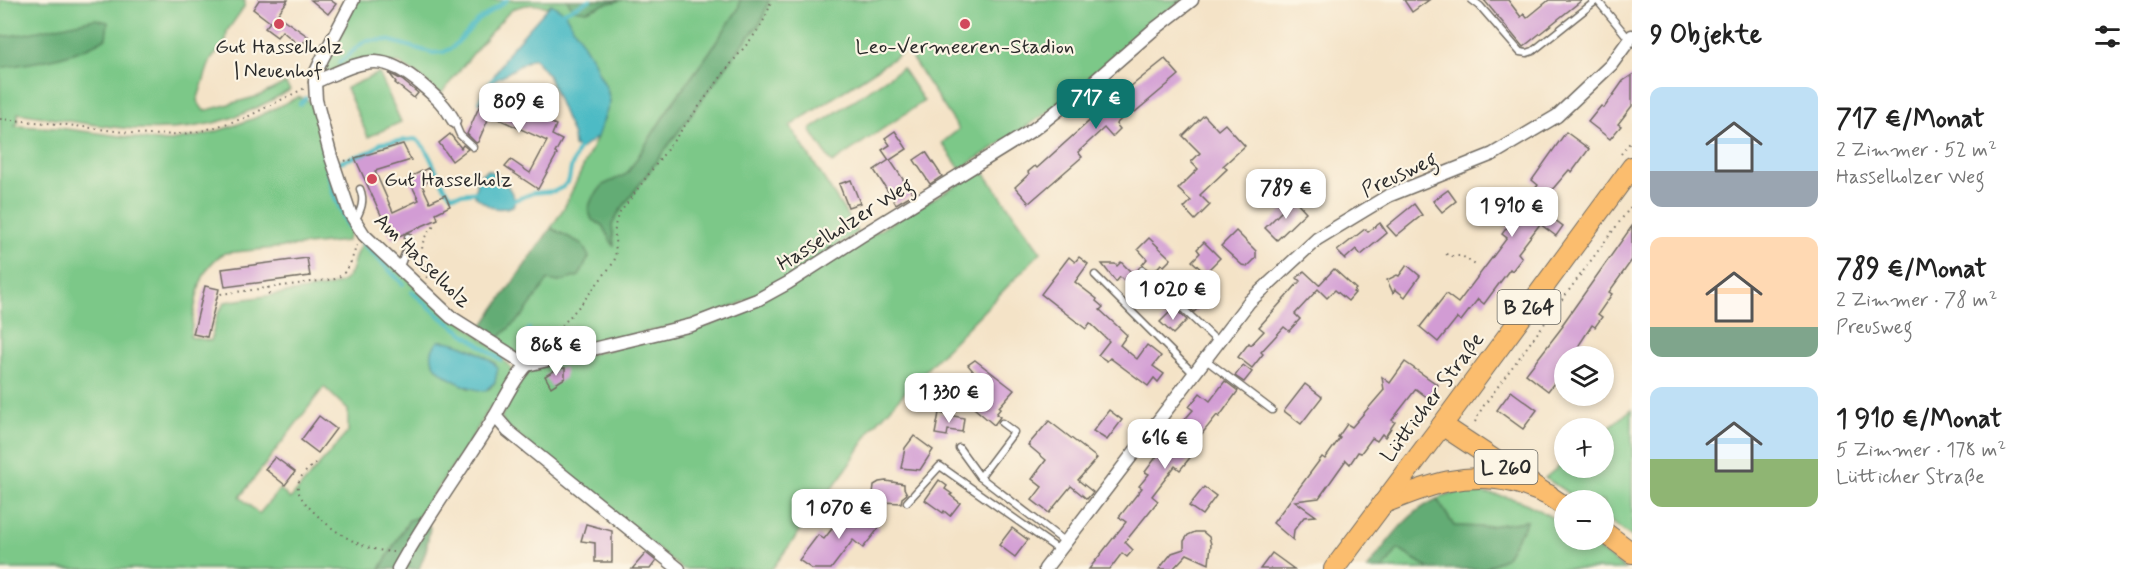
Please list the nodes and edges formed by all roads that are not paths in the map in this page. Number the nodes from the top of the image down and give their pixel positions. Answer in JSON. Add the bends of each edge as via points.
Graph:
{"nodes":[{"id":1,"x":353,"y":0,"type":"edge"},
{"id":2,"x":1192,"y":0,"type":"edge"},
{"id":3,"x":1472,"y":0,"type":"edge"},
{"id":4,"x":1597,"y":0,"type":"edge"},
{"id":5,"x":1631,"y":38,"type":"edge"},
{"id":6,"x":315,"y":82,"type":"junction"},
{"id":7,"x":454,"y":120,"type":"joint"},
{"id":8,"x":473,"y":147,"type":"dead end"},
{"id":9,"x":1632,"y":166,"type":"edge"},
{"id":10,"x":360,"y":189,"type":"dead end"},
{"id":11,"x":355,"y":222,"type":"junction"},
{"id":12,"x":408,"y":237,"type":"dead end"},
{"id":13,"x":399,"y":269,"type":"junction"},
{"id":14,"x":1142,"y":270,"type":"dead end"},
{"id":15,"x":1095,"y":274,"type":"dead end"},
{"id":16,"x":1219,"y":343,"type":"junction"},
{"id":17,"x":1206,"y":360,"type":"junction"},
{"id":18,"x":531,"y":364,"type":"junction"},
{"id":19,"x":1194,"y":375,"type":"junction"},
{"id":20,"x":1272,"y":410,"type":"dead end"},
{"id":21,"x":495,"y":416,"type":"junction"},
{"id":22,"x":1002,"y":423,"type":"dead end"},
{"id":23,"x":1442,"y":425,"type":"junction"},
{"id":24,"x":959,"y":448,"type":"dead end"},
{"id":25,"x":980,"y":477,"type":"junction"},
{"id":26,"x":1554,"y":498,"type":"edge"},
{"id":27,"x":1554,"y":499,"type":"edge"},
{"id":28,"x":907,"y":502,"type":"dead end"},
{"id":29,"x":1382,"y":504,"type":"junction"},
{"id":30,"x":1614,"y":540,"type":"edge"},
{"id":31,"x":1063,"y":546,"type":"junction"},
{"id":32,"x":1632,"y":553,"type":"edge"},
{"id":33,"x":398,"y":569,"type":"edge"},
{"id":34,"x":679,"y":569,"type":"edge"},
{"id":35,"x":1045,"y":569,"type":"edge"},
{"id":36,"x":1334,"y":569,"type":"edge"}],
"edges":[{"from":1,"to":6,"type":"street","name":"Am Hasselholz","via":[[322,59]]},
{"from":2,"to":18,"type":"street","name":"Hasselholzer Weg","via":[[1034,129],[788,283],[757,300],[692,325]]},
{"from":3,"to":4,"type":"lane","via":[[1520,52],[1527,53]]},
{"from":4,"to":5,"type":"lane"},
{"from":5,"to":16,"type":"street","name":"Preusweg","via":[[1611,64],[1557,116],[1492,154],[1388,196],[1317,239],[1249,302]]},
{"from":6,"to":7,"type":"street","via":[[368,61],[389,63],[405,70],[438,99]]},
{"from":6,"to":11,"type":"street","name":"Am Hasselholz","via":[[316,100],[332,157]]},
{"from":7,"to":8,"type":"lane","via":[[460,135]]},
{"from":9,"to":23,"type":"main road","name":"Lütticher Straße","number":"B 264"},
{"from":10,"to":11,"type":"lane","via":[[362,210]]},
{"from":11,"to":13,"type":"street","name":"Am Hasselholz"},
{"from":12,"to":13,"type":"lane"},
{"from":13,"to":18,"type":"street","name":"Am Hasselholz","via":[[451,317]]},
{"from":14,"to":16,"type":"lane"},
{"from":15,"to":19,"type":"lane"},
{"from":16,"to":17,"type":"street","name":"Preusweg"},
{"from":17,"to":19,"type":"street","name":"Preusweg"},
{"from":17,"to":20,"type":"lane"},
{"from":18,"to":21,"type":"street","via":[[517,377]]},
{"from":19,"to":31,"type":"street","name":"Preusweg"},
{"from":21,"to":33,"type":"street","via":[[424,522]]},
{"from":21,"to":34,"type":"street","via":[[508,431]]},
{"from":22,"to":25,"type":"lane","via":[[1014,432]]},
{"from":23,"to":26,"type":"main road","number":"L 260"},
{"from":23,"to":29,"type":"main road","name":"Lütticher Straße","number":"B 264"},
{"from":24,"to":25,"type":"lane"},
{"from":25,"to":31,"type":"lane"},
{"from":27,"to":29,"type":"main road","via":[[1514,482],[1483,477],[1452,479]]},
{"from":28,"to":31,"type":"lane","via":[[940,466]]},
{"from":29,"to":36,"type":"main road","name":"Lütticher Straße","number":"B 264"},
{"from":30,"to":32,"type":"main road"},
{"from":31,"to":35,"type":"street","name":"Preusweg"}]}
